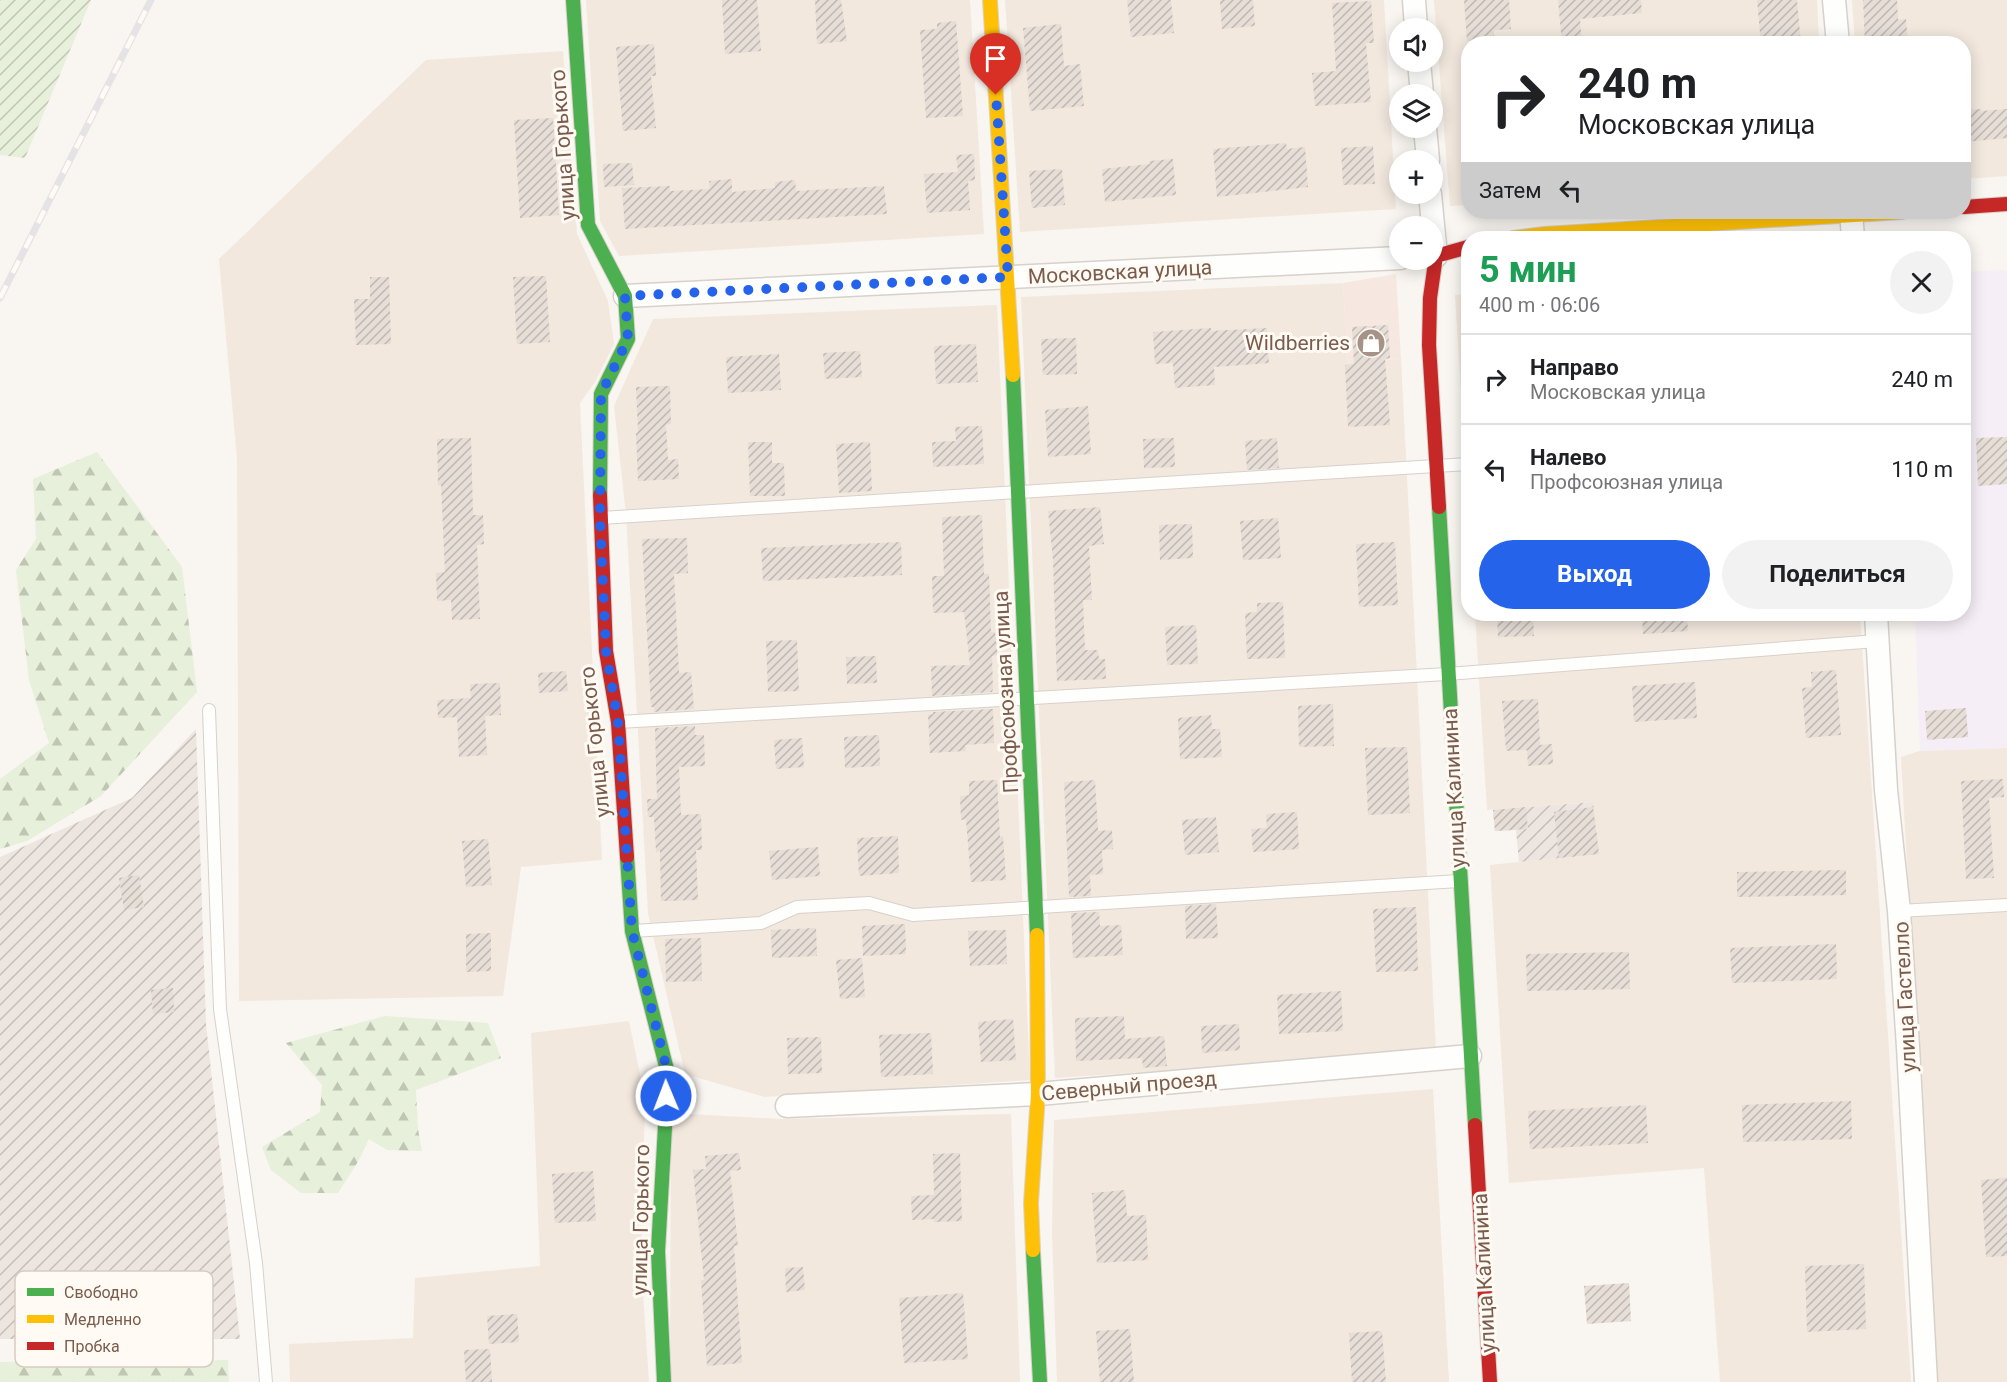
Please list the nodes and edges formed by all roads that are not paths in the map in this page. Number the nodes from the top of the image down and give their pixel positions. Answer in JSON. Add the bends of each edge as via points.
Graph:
{"nodes":[{"id":1,"x":573,"y":0,"type":"edge"},
{"id":2,"x":990,"y":0,"type":"edge"},
{"id":3,"x":1414,"y":0,"type":"edge"},
{"id":4,"x":1834,"y":0,"type":"edge"},
{"id":5,"x":1415,"y":18,"type":"edge"},
{"id":6,"x":1837,"y":36,"type":"edge"},
{"id":7,"x":2007,"y":204,"type":"edge"},
{"id":8,"x":1971,"y":207,"type":"edge"},
{"id":9,"x":1763,"y":219,"type":"edge"},
{"id":10,"x":1588,"y":231,"type":"edge"},
{"id":11,"x":1461,"y":249,"type":"edge"},
{"id":12,"x":1443,"y":254,"type":"edge"},
{"id":13,"x":1389,"y":259,"type":"edge"},
{"id":14,"x":1433,"y":270,"type":"edge"},
{"id":15,"x":1008,"y":277,"type":"junction"},
{"id":16,"x":625,"y":296,"type":"junction"},
{"id":17,"x":1461,"y":464,"type":"edge"},
{"id":18,"x":1435,"y":466,"type":"junction"},
{"id":19,"x":1018,"y":492,"type":"junction"},
{"id":20,"x":600,"y":518,"type":"junction"},
{"id":21,"x":1877,"y":621,"type":"edge"},
{"id":22,"x":1878,"y":640,"type":"junction"},
{"id":23,"x":1447,"y":674,"type":"junction"},
{"id":24,"x":1028,"y":698,"type":"junction"},
{"id":25,"x":209,"y":710,"type":"dead end"},
{"id":26,"x":618,"y":722,"type":"junction"},
{"id":27,"x":1459,"y":880,"type":"junction"},
{"id":28,"x":2007,"y":906,"type":"edge"},
{"id":29,"x":1037,"y":907,"type":"junction"},
{"id":30,"x":1899,"y":911,"type":"junction"},
{"id":31,"x":632,"y":931,"type":"junction"},
{"id":32,"x":1470,"y":1056,"type":"junction"},
{"id":33,"x":1038,"y":1094,"type":"junction"},
{"id":34,"x":787,"y":1106,"type":"dead end"},
{"id":35,"x":266,"y":1382,"type":"edge"},
{"id":36,"x":664,"y":1382,"type":"edge"},
{"id":37,"x":1040,"y":1382,"type":"edge"},
{"id":38,"x":1490,"y":1382,"type":"edge"},
{"id":39,"x":1926,"y":1382,"type":"edge"}],
"edges":[{"from":1,"to":16,"type":"street","name":"улица Горького","via":[[588,225]]},
{"from":2,"to":15,"type":"street","name":"Профсоюзная улица"},
{"from":3,"to":5,"type":"street"},
{"from":4,"to":6,"type":"street"},
{"from":7,"to":8,"type":"street"},
{"from":9,"to":10,"type":"street"},
{"from":11,"to":12,"type":"street"},
{"from":13,"to":15,"type":"street","name":"Московская улица"},
{"from":14,"to":18,"type":"street","name":"улица Калинина","via":[[1429,345]]},
{"from":15,"to":16,"type":"street","name":"Московская улица"},
{"from":15,"to":19,"type":"street","name":"Профсоюзная улица"},
{"from":16,"to":20,"type":"street","name":"улица Горького","via":[[628,339],[601,394]]},
{"from":17,"to":18,"type":"lane"},
{"from":18,"to":19,"type":"lane"},
{"from":18,"to":23,"type":"street","name":"улица Калинина"},
{"from":19,"to":20,"type":"lane"},
{"from":19,"to":24,"type":"street","name":"Профсоюзная улица"},
{"from":20,"to":26,"type":"street","name":"улица Горького","via":[[606,651]]},
{"from":21,"to":22,"type":"street","name":"улица Гастелло"},
{"from":22,"to":23,"type":"lane"},
{"from":22,"to":30,"type":"street","name":"улица Гастелло","via":[[1886,790]]},
{"from":23,"to":24,"type":"lane"},
{"from":23,"to":27,"type":"street","name":"улица Калинина"},
{"from":24,"to":26,"type":"lane"},
{"from":24,"to":29,"type":"street","name":"Профсоюзная улица"},
{"from":25,"to":35,"type":"lane","via":[[220,1009],[256,1263]]},
{"from":26,"to":31,"type":"street","name":"улица Горького"},
{"from":27,"to":29,"type":"lane"},
{"from":27,"to":32,"type":"street","name":"улица Калинина"},
{"from":28,"to":30,"type":"lane"},
{"from":29,"to":31,"type":"lane","via":[[913,915],[869,903],[797,907],[761,923]]},
{"from":29,"to":33,"type":"street","name":"Профсоюзная улица"},
{"from":30,"to":39,"type":"street","name":"улица Гастелло"},
{"from":31,"to":36,"type":"street","name":"улица Горького","via":[[668,1074],[658,1251]]},
{"from":32,"to":33,"type":"street","name":"Северный проезд"},
{"from":32,"to":38,"type":"street","name":"улица Калинина"},
{"from":33,"to":34,"type":"street","name":"Северный проезд"},
{"from":33,"to":37,"type":"street","name":"Профсоюзная улица","via":[[1031,1203]]}]}
